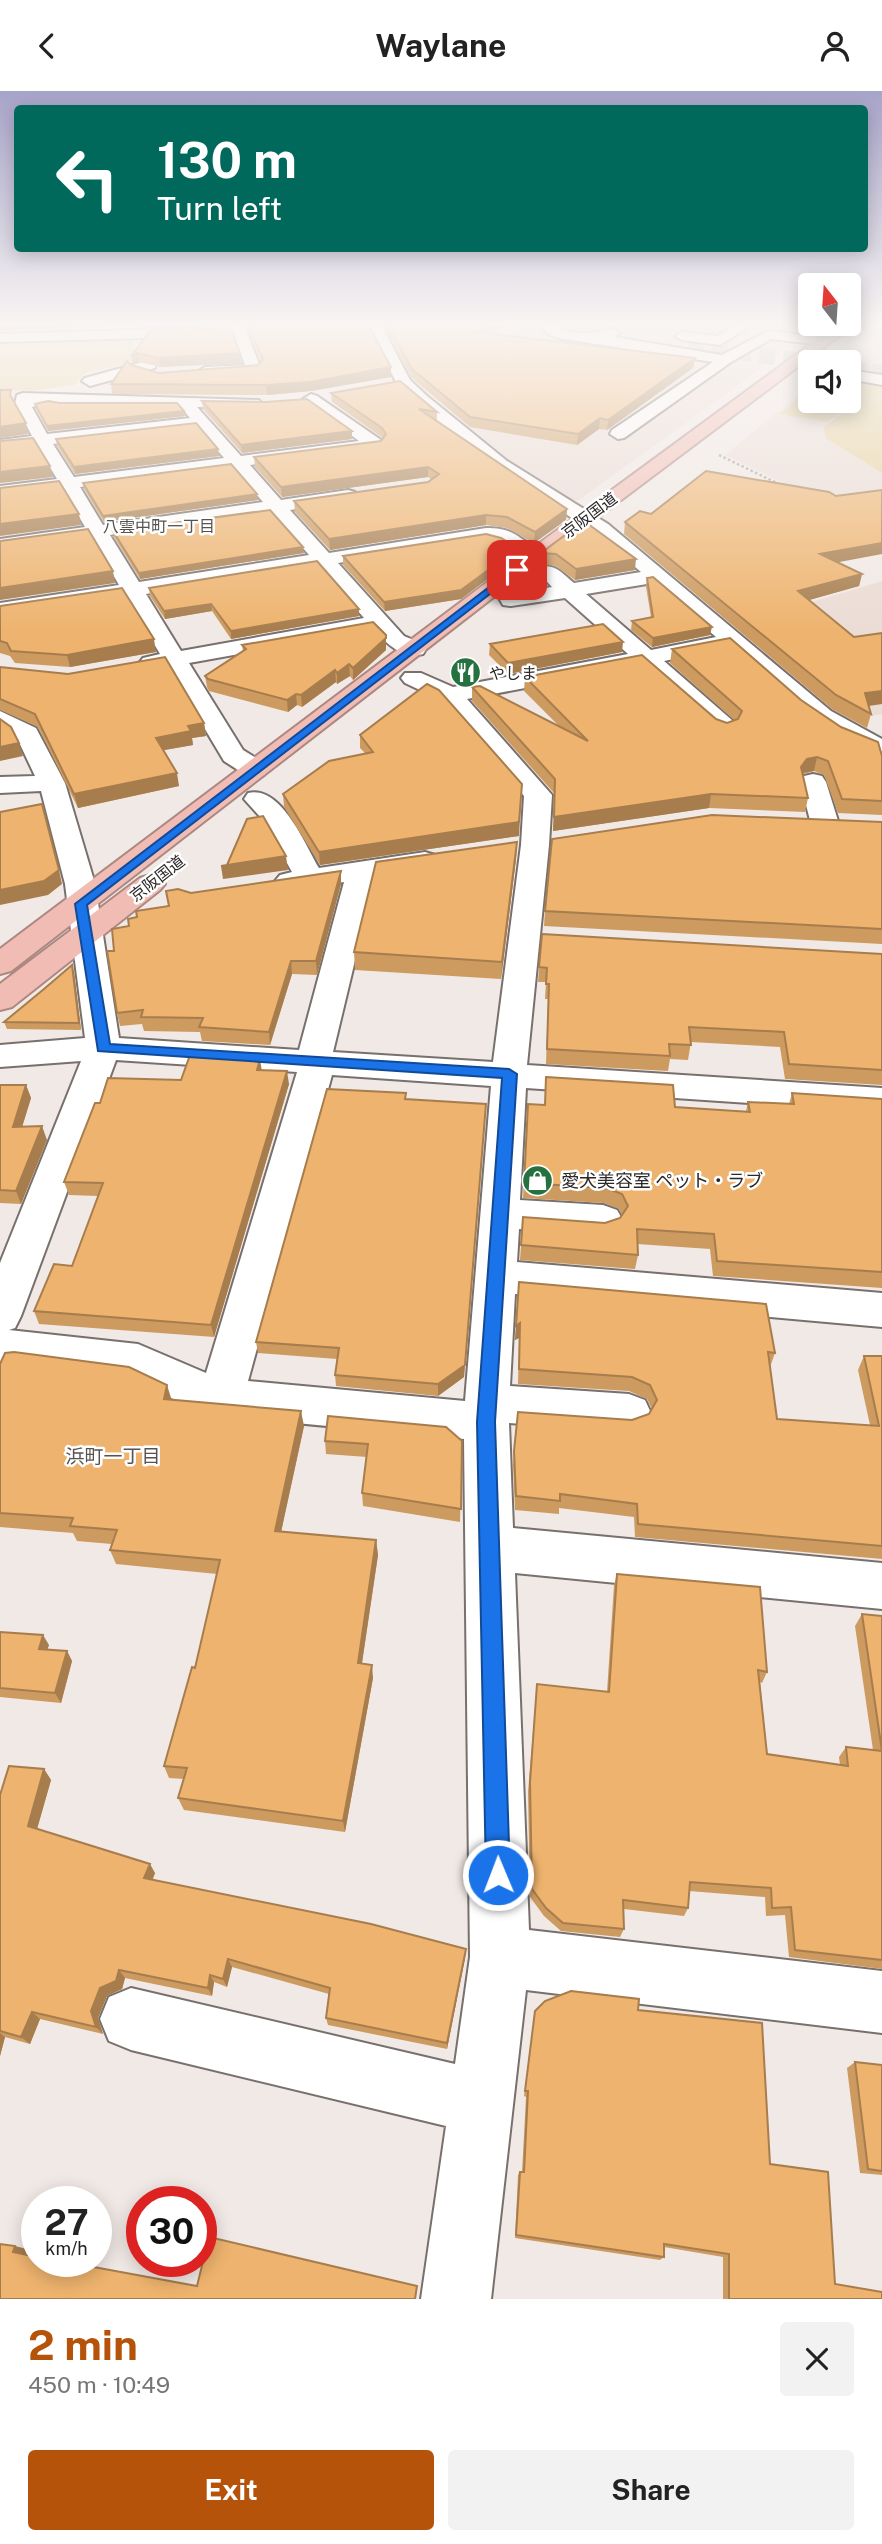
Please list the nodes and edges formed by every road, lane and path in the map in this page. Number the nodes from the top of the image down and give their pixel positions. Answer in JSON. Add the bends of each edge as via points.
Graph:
{"nodes":[{"id":1,"x":40,"y":426,"type":"edge"},
{"id":2,"x":159,"y":426,"type":"edge"},
{"id":3,"x":206,"y":426,"type":"edge"},
{"id":4,"x":346,"y":426,"type":"edge"},
{"id":5,"x":452,"y":426,"type":"edge"},
{"id":6,"x":631,"y":426,"type":"edge"},
{"id":7,"x":725,"y":426,"type":"edge"},
{"id":8,"x":725,"y":426,"type":"edge"},
{"id":9,"x":618,"y":435,"type":"edge"},
{"id":10,"x":42,"y":440,"type":"junction"},
{"id":11,"x":0,"y":445,"type":"edge"},
{"id":12,"x":304,"y":453,"type":"junction"},
{"id":13,"x":719,"y":455,"type":"dead end"},
{"id":14,"x":237,"y":461,"type":"junction"},
{"id":15,"x":322,"y":470,"type":"edge"},
{"id":16,"x":70,"y":483,"type":"junction"},
{"id":17,"x":782,"y":486,"type":"edge"},
{"id":18,"x":0,"y":492,"type":"edge"},
{"id":19,"x":368,"y":493,"type":"edge"},
{"id":20,"x":277,"y":506,"type":"junction"},
{"id":21,"x":477,"y":515,"type":"edge"},
{"id":22,"x":593,"y":523,"type":"junction"},
{"id":23,"x":99,"y":531,"type":"junction"},
{"id":24,"x":503,"y":534,"type":"junction"},
{"id":25,"x":0,"y":545,"type":"edge"},
{"id":26,"x":207,"y":554,"type":"edge"},
{"id":27,"x":323,"y":558,"type":"junction"},
{"id":28,"x":542,"y":563,"type":"junction"},
{"id":29,"x":221,"y":574,"type":"junction"},
{"id":30,"x":656,"y":576,"type":"junction"},
{"id":31,"x":133,"y":587,"type":"junction"},
{"id":32,"x":569,"y":591,"type":"junction"},
{"id":33,"x":511,"y":600,"type":"junction"},
{"id":34,"x":0,"y":610,"type":"edge"},
{"id":35,"x":380,"y":622,"type":"junction"},
{"id":36,"x":732,"y":641,"type":"junction"},
{"id":37,"x":415,"y":649,"type":"junction"},
{"id":38,"x":646,"y":657,"type":"junction"},
{"id":39,"x":175,"y":659,"type":"junction"},
{"id":40,"x":123,"y":668,"type":"edge"},
{"id":41,"x":431,"y":687,"type":"junction"},
{"id":42,"x":390,"y":696,"type":"dead end"},
{"id":43,"x":0,"y":718,"type":"edge"},
{"id":44,"x":724,"y":726,"type":"edge"},
{"id":45,"x":882,"y":747,"type":"edge"},
{"id":46,"x":255,"y":769,"type":"junction"},
{"id":47,"x":813,"y":782,"type":"dead end"},
{"id":48,"x":52,"y":783,"type":"junction"},
{"id":49,"x":0,"y":785,"type":"edge"},
{"id":50,"x":258,"y":799,"type":"dead end"},
{"id":51,"x":824,"y":823,"type":"edge"},
{"id":52,"x":455,"y":857,"type":"edge"},
{"id":53,"x":171,"y":867,"type":"dead end"},
{"id":54,"x":362,"y":871,"type":"junction"},
{"id":55,"x":310,"y":878,"type":"junction"},
{"id":56,"x":258,"y":886,"type":"edge"},
{"id":57,"x":84,"y":919,"type":"junction"},
{"id":58,"x":0,"y":964,"type":"edge"},
{"id":59,"x":0,"y":1000,"type":"edge"},
{"id":60,"x":103,"y":1048,"type":"junction"},
{"id":61,"x":0,"y":1056,"type":"edge"},
{"id":62,"x":316,"y":1062,"type":"junction"},
{"id":63,"x":509,"y":1074,"type":"junction"},
{"id":64,"x":882,"y":1100,"type":"edge"},
{"id":65,"x":499,"y":1213,"type":"junction"},
{"id":66,"x":604,"y":1220,"type":"edge"},
{"id":67,"x":495,"y":1276,"type":"junction"},
{"id":68,"x":882,"y":1310,"type":"edge"},
{"id":69,"x":0,"y":1316,"type":"edge"},
{"id":70,"x":0,"y":1346,"type":"edge"},
{"id":71,"x":221,"y":1397,"type":"junction"},
{"id":72,"x":486,"y":1412,"type":"junction"},
{"id":73,"x":629,"y":1413,"type":"dead end"},
{"id":74,"x":489,"y":1548,"type":"junction"},
{"id":75,"x":882,"y":1586,"type":"edge"},
{"id":76,"x":500,"y":1957,"type":"junction"},
{"id":77,"x":882,"y":2002,"type":"edge"},
{"id":78,"x":131,"y":2019,"type":"dead end"},
{"id":79,"x":481,"y":2102,"type":"junction"},
{"id":80,"x":456,"y":2299,"type":"edge"}],
"edges":[{"from":1,"to":10,"type":"street"},
{"from":2,"to":10,"type":"street"},
{"from":3,"to":14,"type":"street"},
{"from":4,"to":12,"type":"street","via":[[375,444]]},
{"from":5,"to":22,"type":"street","via":[[501,465]]},
{"from":6,"to":9,"type":"street"},
{"from":7,"to":22,"type":"highway","name":"京阪国道"},
{"from":8,"to":22,"type":"highway","name":"京阪国道"},
{"from":10,"to":11,"type":"street"},
{"from":10,"to":16,"type":"street"},
{"from":12,"to":14,"type":"street"},
{"from":12,"to":15,"type":"street"},
{"from":13,"to":17,"type":"path"},
{"from":14,"to":16,"type":"street"},
{"from":14,"to":20,"type":"street"},
{"from":16,"to":18,"type":"street"},
{"from":16,"to":23,"type":"street"},
{"from":19,"to":20,"type":"street"},
{"from":20,"to":23,"type":"street"},
{"from":20,"to":27,"type":"street"},
{"from":21,"to":24,"type":"street"},
{"from":22,"to":28,"type":"highway","name":"京阪国道"},
{"from":22,"to":30,"type":"street"},
{"from":23,"to":25,"type":"street"},
{"from":23,"to":31,"type":"street"},
{"from":24,"to":27,"type":"street"},
{"from":24,"to":28,"type":"street"},
{"from":26,"to":29,"type":"street"},
{"from":27,"to":29,"type":"street"},
{"from":27,"to":35,"type":"street"},
{"from":28,"to":32,"type":"street"},
{"from":28,"to":33,"type":"highway","name":"京阪国道"},
{"from":28,"to":37,"type":"highway","name":"京阪国道"},
{"from":29,"to":31,"type":"street"},
{"from":30,"to":32,"type":"street"},
{"from":30,"to":36,"type":"street"},
{"from":31,"to":34,"type":"street"},
{"from":31,"to":39,"type":"street"},
{"from":32,"to":33,"type":"street"},
{"from":32,"to":38,"type":"street"},
{"from":33,"to":41,"type":"highway","name":"京阪国道"},
{"from":35,"to":37,"type":"street","via":[[396,641]]},
{"from":35,"to":39,"type":"street"},
{"from":36,"to":38,"type":"street"},
{"from":36,"to":45,"type":"street","via":[[822,716]]},
{"from":37,"to":46,"type":"highway","name":"京阪国道"},
{"from":38,"to":41,"type":"street"},
{"from":38,"to":44,"type":"street"},
{"from":39,"to":40,"type":"street"},
{"from":39,"to":46,"type":"street","via":[[233,755]]},
{"from":41,"to":42,"type":"highway","name":"京阪国道"},
{"from":41,"to":63,"type":"street","via":[[538,795],[537,936]]},
{"from":43,"to":48,"type":"street","via":[[27,733]]},
{"from":46,"to":57,"type":"highway","name":"京阪国道"},
{"from":47,"to":51,"type":"street"},
{"from":48,"to":49,"type":"street"},
{"from":48,"to":57,"type":"street","via":[[80,884]]},
{"from":50,"to":55,"type":"street","via":[[274,815]]},
{"from":52,"to":54,"type":"street"},
{"from":53,"to":57,"type":"highway","name":"京阪国道"},
{"from":54,"to":55,"type":"street"},
{"from":54,"to":62,"type":"street"},
{"from":55,"to":56,"type":"street"},
{"from":57,"to":58,"type":"highway","name":"京阪国道"},
{"from":57,"to":59,"type":"highway","name":"京阪国道"},
{"from":57,"to":60,"type":"street"},
{"from":60,"to":61,"type":"street"},
{"from":60,"to":62,"type":"street"},
{"from":60,"to":69,"type":"street"},
{"from":62,"to":63,"type":"street"},
{"from":62,"to":71,"type":"street"},
{"from":63,"to":64,"type":"street"},
{"from":63,"to":65,"type":"street"},
{"from":65,"to":66,"type":"street"},
{"from":65,"to":67,"type":"street"},
{"from":67,"to":68,"type":"street"},
{"from":67,"to":72,"type":"street"},
{"from":70,"to":71,"type":"street","via":[[138,1362]]},
{"from":71,"to":72,"type":"street"},
{"from":72,"to":73,"type":"street"},
{"from":72,"to":74,"type":"street"},
{"from":74,"to":75,"type":"street"},
{"from":74,"to":76,"type":"street"},
{"from":76,"to":77,"type":"street"},
{"from":76,"to":79,"type":"street"},
{"from":78,"to":79,"type":"street"},
{"from":79,"to":80,"type":"street"}]}
